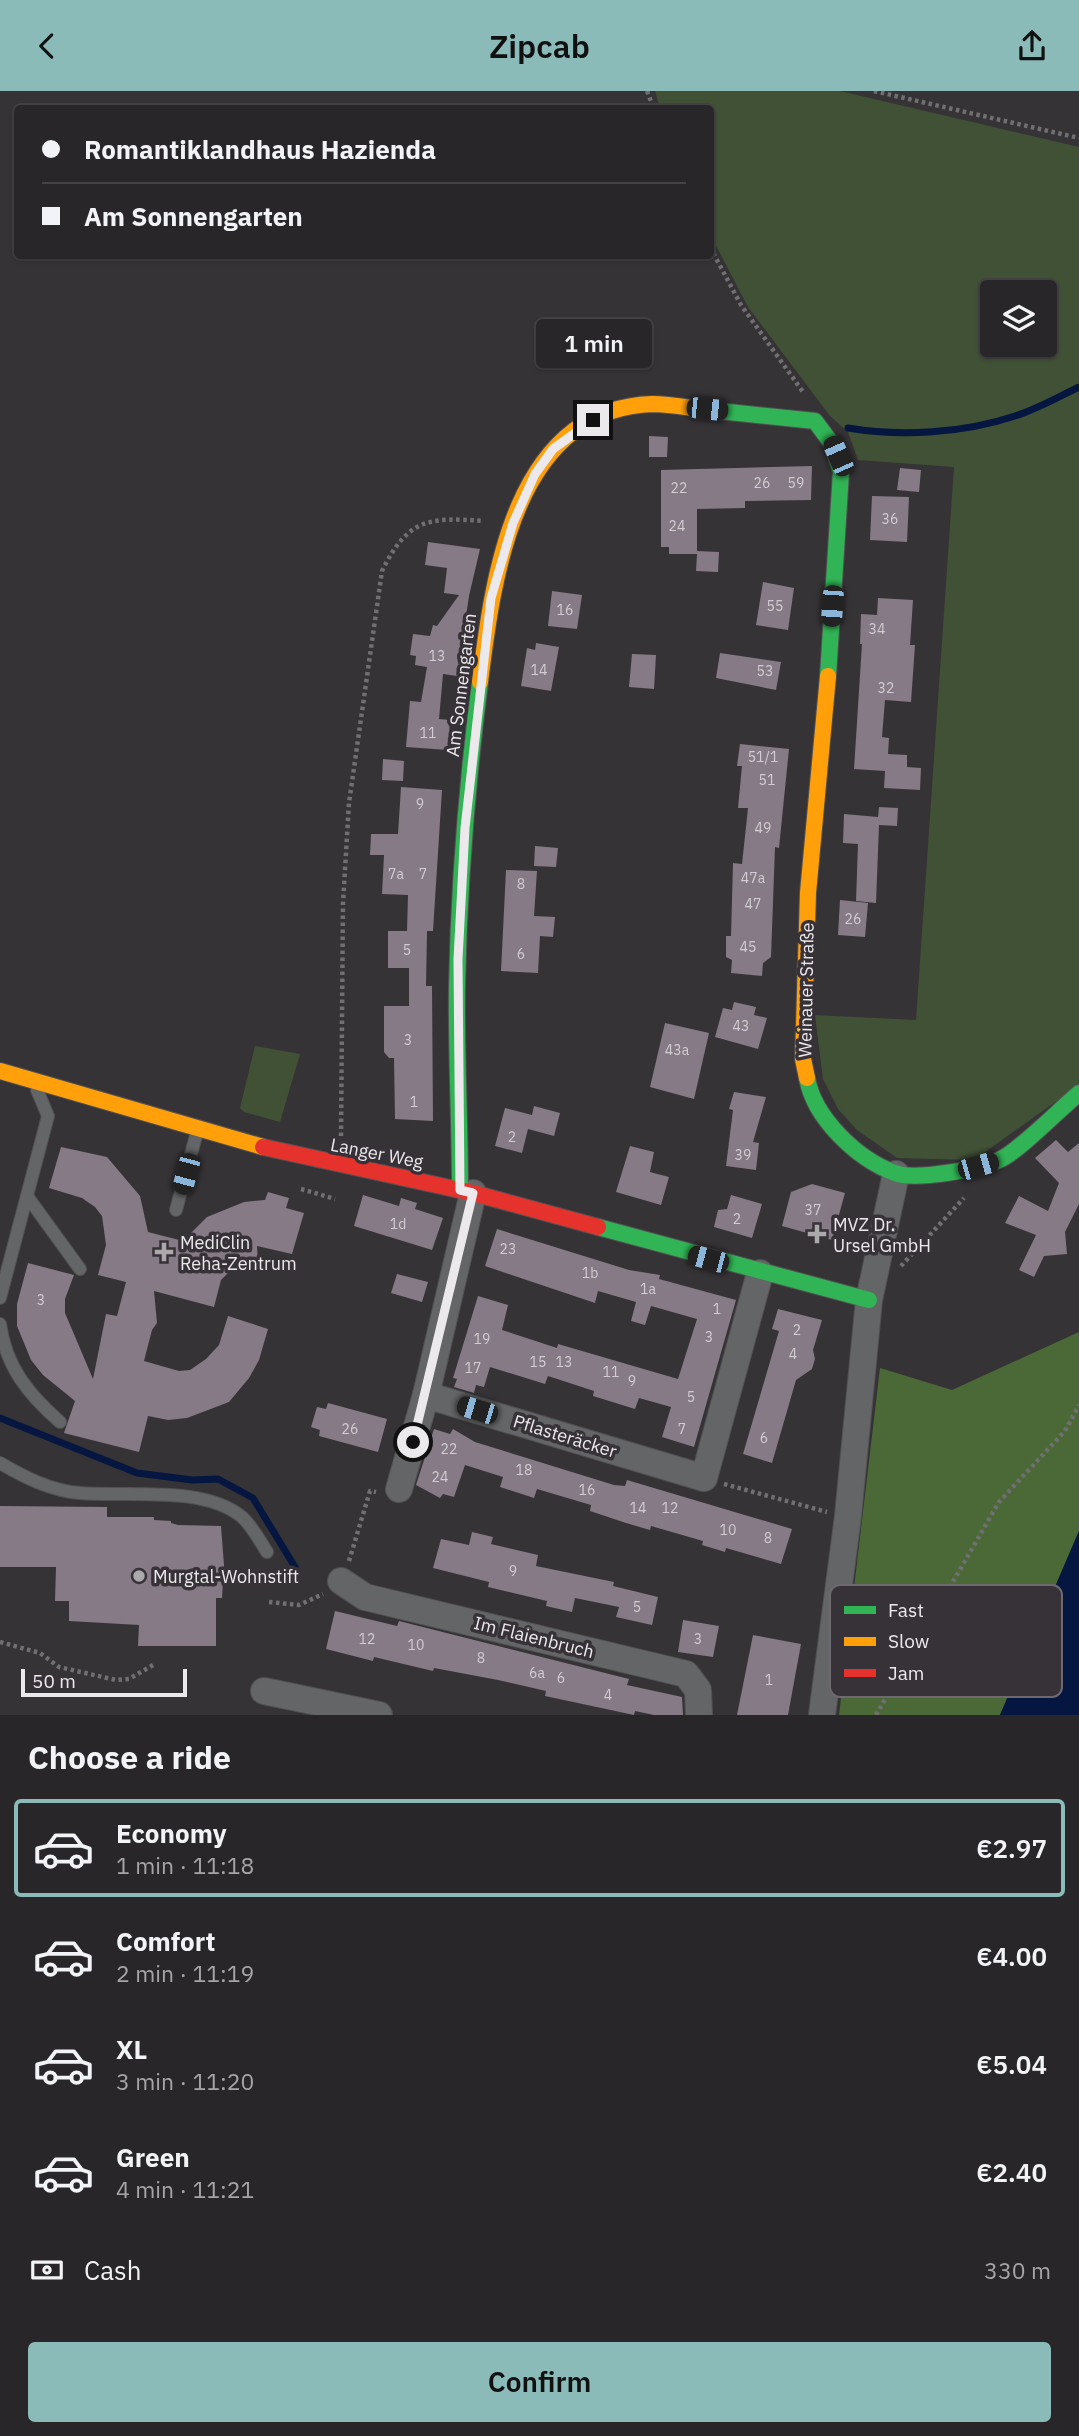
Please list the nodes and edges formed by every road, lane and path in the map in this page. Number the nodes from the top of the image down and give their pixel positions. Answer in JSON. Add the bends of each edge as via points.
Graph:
{"nodes":[{"id":1,"x":874,"y":91,"type":"edge"},
{"id":2,"x":1079,"y":138,"type":"edge"},
{"id":3,"x":714,"y":254,"type":"edge"},
{"id":4,"x":815,"y":421,"type":"junction"},
{"id":5,"x":513,"y":523,"type":"junction"},
{"id":6,"x":0,"y":1071,"type":"edge"},
{"id":7,"x":32,"y":1080,"type":"junction"},
{"id":8,"x":1079,"y":1093,"type":"edge"},
{"id":9,"x":198,"y":1128,"type":"junction"},
{"id":10,"x":340,"y":1165,"type":"junction"},
{"id":11,"x":896,"y":1174,"type":"junction"},
{"id":12,"x":972,"y":1189,"type":"dead end"},
{"id":13,"x":467,"y":1192,"type":"junction"},
{"id":14,"x":27,"y":1196,"type":"junction"},
{"id":15,"x":176,"y":1210,"type":"dead end"},
{"id":16,"x":80,"y":1269,"type":"dead end"},
{"id":17,"x":898,"y":1270,"type":"dead end"},
{"id":18,"x":760,"y":1273,"type":"junction"},
{"id":19,"x":0,"y":1298,"type":"edge"},
{"id":20,"x":869,"y":1300,"type":"junction"},
{"id":21,"x":0,"y":1324,"type":"edge"},
{"id":22,"x":426,"y":1395,"type":"junction"},
{"id":23,"x":1079,"y":1405,"type":"edge"},
{"id":24,"x":60,"y":1422,"type":"dead end"},
{"id":25,"x":0,"y":1463,"type":"edge"},
{"id":26,"x":704,"y":1478,"type":"junction"},
{"id":27,"x":399,"y":1489,"type":"joint"},
{"id":28,"x":848,"y":1516,"type":"junction"},
{"id":29,"x":267,"y":1552,"type":"dead end"},
{"id":30,"x":341,"y":1581,"type":"junction"},
{"id":31,"x":839,"y":1585,"type":"edge"},
{"id":32,"x":951,"y":1585,"type":"edge"},
{"id":33,"x":269,"y":1602,"type":"dead end"},
{"id":34,"x":0,"y":1642,"type":"edge"},
{"id":35,"x":830,"y":1654,"type":"edge"},
{"id":36,"x":153,"y":1665,"type":"dead end"},
{"id":37,"x":264,"y":1691,"type":"dead end"},
{"id":38,"x":886,"y":1697,"type":"edge"},
{"id":39,"x":379,"y":1715,"type":"edge"},
{"id":40,"x":699,"y":1715,"type":"edge"},
{"id":41,"x":822,"y":1715,"type":"edge"},
{"id":42,"x":876,"y":1715,"type":"edge"}],
"edges":[{"from":1,"to":2,"type":"path"},
{"from":3,"to":4,"type":"path","via":[[741,305],[814,407]]},
{"from":4,"to":5,"type":"street","name":"Am Sonnengarten","via":[[653,404],[608,411],[553,449],[535,474]]},
{"from":4,"to":11,"type":"street","name":"Weinauer Straße","via":[[828,434],[841,472],[808,893],[803,1059],[818,1110],[834,1131]]},
{"from":5,"to":10,"type":"path","via":[[425,521],[395,543],[382,571],[349,803],[343,903]]},
{"from":5,"to":13,"type":"street","name":"Am Sonnengarten","via":[[491,598],[466,802],[458,959]]},
{"from":6,"to":7,"type":"street","name":"Langer Weg"},
{"from":7,"to":9,"type":"street","name":"Langer Weg"},
{"from":7,"to":14,"type":"lane","via":[[48,1116]]},
{"from":8,"to":11,"type":"street","via":[[1001,1159],[933,1177]]},
{"from":9,"to":10,"type":"street","name":"Langer Weg"},
{"from":9,"to":15,"type":"lane"},
{"from":10,"to":13,"type":"street","name":"Langer Weg"},
{"from":11,"to":20,"type":"street"},
{"from":12,"to":17,"type":"path"},
{"from":13,"to":18,"type":"street","name":"Langer Weg"},
{"from":13,"to":22,"type":"street"},
{"from":14,"to":16,"type":"lane"},
{"from":14,"to":19,"type":"lane"},
{"from":18,"to":20,"type":"street","name":"Langer Weg"},
{"from":18,"to":26,"type":"street"},
{"from":20,"to":28,"type":"street"},
{"from":21,"to":24,"type":"lane","via":[[7,1355],[19,1379],[35,1401]]},
{"from":22,"to":26,"type":"street","name":"Pflasteräcker"},
{"from":22,"to":27,"type":"street"},
{"from":23,"to":32,"type":"path","via":[[1065,1431],[999,1503]]},
{"from":25,"to":29,"type":"lane","via":[[24,1477],[78,1493],[205,1500],[243,1518]]},
{"from":26,"to":28,"type":"path"},
{"from":27,"to":30,"type":"path","via":[[392,1498],[370,1491]]},
{"from":28,"to":31,"type":"street"},
{"from":30,"to":33,"type":"path","via":[[299,1605]]},
{"from":30,"to":40,"type":"street","name":"Im Flaienbruch","via":[[365,1597],[686,1674],[698,1690]]},
{"from":34,"to":36,"type":"path","via":[[40,1653],[59,1667],[106,1678],[130,1679]]},
{"from":35,"to":41,"type":"street"},
{"from":37,"to":39,"type":"street"},
{"from":38,"to":42,"type":"path"}]}
